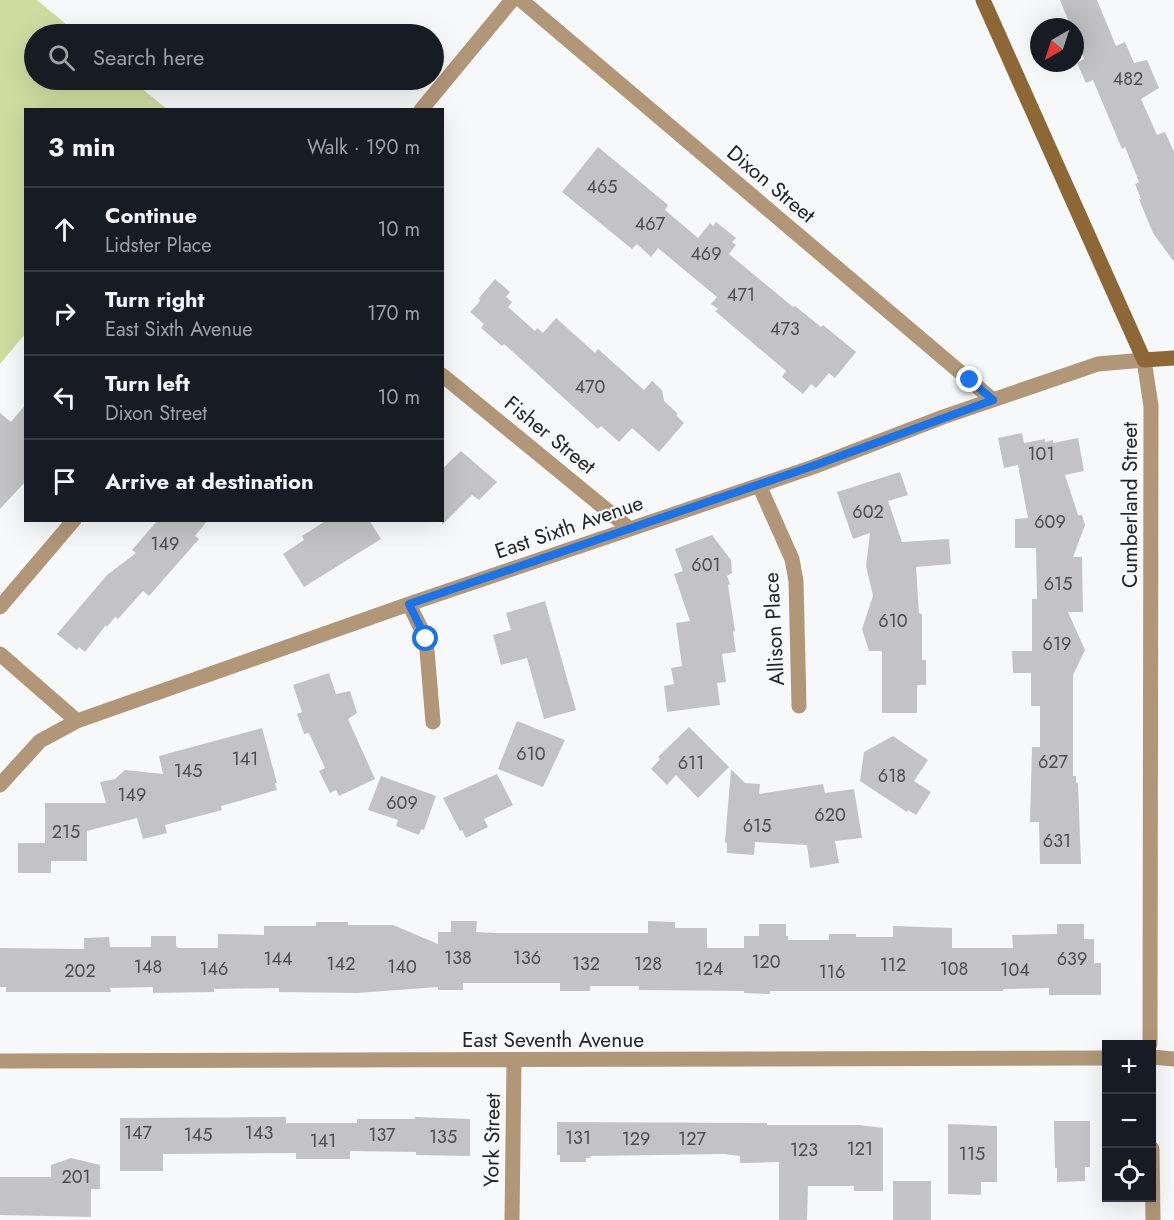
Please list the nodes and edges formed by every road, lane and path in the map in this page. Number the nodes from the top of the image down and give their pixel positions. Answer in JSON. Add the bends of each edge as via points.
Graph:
{"nodes":[{"id":1,"x":512,"y":0,"type":"edge"},
{"id":2,"x":521,"y":0,"type":"edge"},
{"id":3,"x":983,"y":0,"type":"edge"},
{"id":4,"x":444,"y":82,"type":"edge"},
{"id":5,"x":438,"y":90,"type":"edge"},
{"id":6,"x":423,"y":108,"type":"edge"},
{"id":7,"x":1174,"y":358,"type":"edge"},
{"id":8,"x":1144,"y":360,"type":"junction"},
{"id":9,"x":444,"y":377,"type":"edge"},
{"id":10,"x":993,"y":400,"type":"junction"},
{"id":11,"x":759,"y":485,"type":"junction"},
{"id":12,"x":72,"y":522,"type":"edge"},
{"id":13,"x":630,"y":528,"type":"junction"},
{"id":14,"x":409,"y":604,"type":"junction"},
{"id":15,"x":0,"y":607,"type":"edge"},
{"id":16,"x":0,"y":654,"type":"edge"},
{"id":17,"x":799,"y":706,"type":"dead end"},
{"id":18,"x":77,"y":720,"type":"junction"},
{"id":19,"x":434,"y":722,"type":"dead end"},
{"id":20,"x":0,"y":785,"type":"edge"},
{"id":21,"x":1150,"y":1040,"type":"edge"},
{"id":22,"x":1156,"y":1057,"type":"edge"},
{"id":23,"x":1102,"y":1058,"type":"edge"},
{"id":24,"x":1174,"y":1059,"type":"edge"},
{"id":25,"x":0,"y":1061,"type":"edge"},
{"id":26,"x":514,"y":1061,"type":"junction"},
{"id":27,"x":1153,"y":1202,"type":"edge"},
{"id":28,"x":512,"y":1220,"type":"edge"},
{"id":29,"x":1153,"y":1220,"type":"edge"}],
"edges":[{"from":1,"to":4,"type":"street"},
{"from":2,"to":10,"type":"street","name":"Dixon Street"},
{"from":3,"to":8,"type":"street","name":"Cumberland Street"},
{"from":5,"to":6,"type":"street"},
{"from":7,"to":8,"type":"street","name":"East Sixth Avenue"},
{"from":8,"to":10,"type":"street","name":"East Sixth Avenue","via":[[1098,364]]},
{"from":8,"to":21,"type":"street","name":"Cumberland Street","via":[[1151,406]]},
{"from":9,"to":13,"type":"street","name":"Fisher Street"},
{"from":10,"to":11,"type":"street","name":"East Sixth Avenue"},
{"from":11,"to":13,"type":"street","name":"East Sixth Avenue"},
{"from":11,"to":17,"type":"street","name":"Allison Place","via":[[792,559],[796,581]]},
{"from":12,"to":15,"type":"street"},
{"from":13,"to":14,"type":"street","name":"East Sixth Avenue"},
{"from":14,"to":18,"type":"street","name":"East Sixth Avenue"},
{"from":14,"to":19,"type":"street","via":[[426,639]]},
{"from":16,"to":18,"type":"street"},
{"from":18,"to":20,"type":"street","name":"East Sixth Avenue","via":[[40,741]]},
{"from":22,"to":24,"type":"street"},
{"from":23,"to":26,"type":"street","name":"East Seventh Avenue"},
{"from":25,"to":26,"type":"street","name":"East Seventh Avenue"},
{"from":26,"to":28,"type":"street","name":"York Street"},
{"from":27,"to":29,"type":"street"}]}
